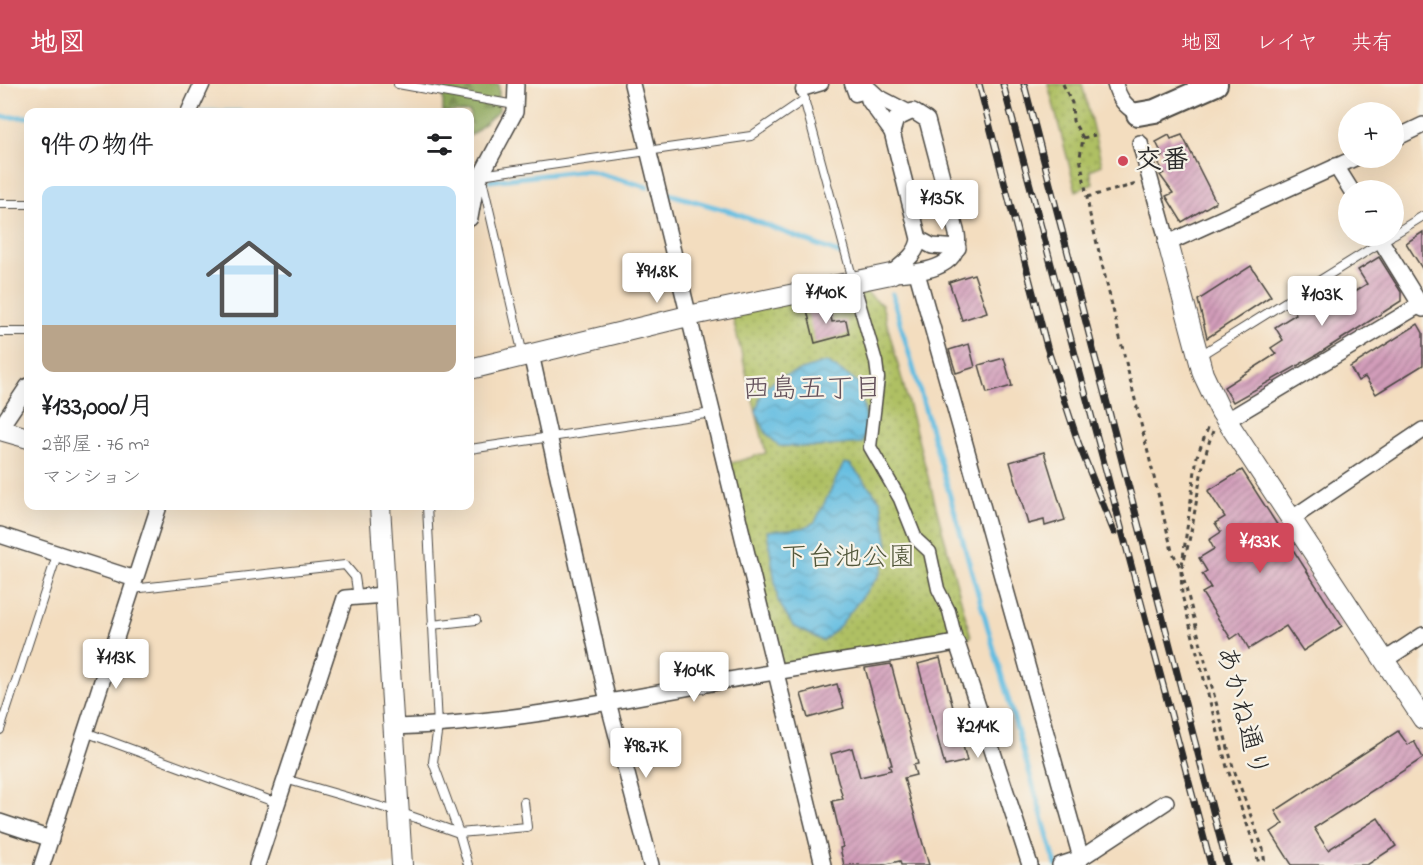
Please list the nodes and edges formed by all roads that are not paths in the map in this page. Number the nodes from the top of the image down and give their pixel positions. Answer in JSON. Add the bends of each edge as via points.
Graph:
{"nodes":[{"id":1,"x":202,"y":84,"type":"edge"},
{"id":2,"x":398,"y":84,"type":"edge"},
{"id":3,"x":516,"y":84,"type":"edge"},
{"id":4,"x":632,"y":84,"type":"edge"},
{"id":5,"x":822,"y":84,"type":"edge"},
{"id":6,"x":851,"y":84,"type":"edge"},
{"id":7,"x":857,"y":84,"type":"edge"},
{"id":8,"x":865,"y":84,"type":"edge"},
{"id":9,"x":1115,"y":84,"type":"edge"},
{"id":10,"x":1216,"y":84,"type":"edge"},
{"id":11,"x":1194,"y":90,"type":"edge"},
{"id":12,"x":802,"y":91,"type":"edge"},
{"id":13,"x":515,"y":105,"type":"junction"},
{"id":14,"x":191,"y":108,"type":"edge"},
{"id":15,"x":907,"y":112,"type":"junction"},
{"id":16,"x":1138,"y":114,"type":"joint"},
{"id":17,"x":1423,"y":125,"type":"edge"},
{"id":18,"x":892,"y":132,"type":"junction"},
{"id":19,"x":1404,"y":134,"type":"edge"},
{"id":20,"x":1140,"y":143,"type":"dead end"},
{"id":21,"x":648,"y":152,"type":"junction"},
{"id":22,"x":1336,"y":166,"type":"joint"},
{"id":23,"x":481,"y":175,"type":"junction"},
{"id":24,"x":1345,"y":180,"type":"edge"},
{"id":25,"x":474,"y":196,"type":"edge"},
{"id":26,"x":0,"y":204,"type":"edge"},
{"id":27,"x":24,"y":204,"type":"edge"},
{"id":28,"x":1423,"y":216,"type":"edge"},
{"id":29,"x":1404,"y":227,"type":"edge"},
{"id":30,"x":919,"y":239,"type":"junction"},
{"id":31,"x":1168,"y":243,"type":"junction"},
{"id":32,"x":1372,"y":246,"type":"edge"},
{"id":33,"x":1391,"y":246,"type":"edge"},
{"id":34,"x":958,"y":249,"type":"junction"},
{"id":35,"x":905,"y":270,"type":"junction"},
{"id":36,"x":853,"y":282,"type":"junction"},
{"id":37,"x":1422,"y":306,"type":"edge"},
{"id":38,"x":688,"y":316,"type":"junction"},
{"id":39,"x":0,"y":332,"type":"edge"},
{"id":40,"x":24,"y":332,"type":"edge"},
{"id":41,"x":527,"y":355,"type":"junction"},
{"id":42,"x":1198,"y":356,"type":"junction"},
{"id":43,"x":474,"y":368,"type":"edge"},
{"id":44,"x":24,"y":392,"type":"edge"},
{"id":45,"x":712,"y":413,"type":"junction"},
{"id":46,"x":1218,"y":422,"type":"junction"},
{"id":47,"x":0,"y":429,"type":"edge"},
{"id":48,"x":1423,"y":430,"type":"edge"},
{"id":49,"x":24,"y":437,"type":"edge"},
{"id":50,"x":549,"y":438,"type":"junction"},
{"id":51,"x":474,"y":448,"type":"edge"},
{"id":52,"x":158,"y":510,"type":"edge"},
{"id":53,"x":380,"y":510,"type":"edge"},
{"id":54,"x":427,"y":510,"type":"edge"},
{"id":55,"x":1291,"y":519,"type":"junction"},
{"id":56,"x":0,"y":535,"type":"edge"},
{"id":57,"x":57,"y":555,"type":"junction"},
{"id":58,"x":133,"y":584,"type":"junction"},
{"id":59,"x":385,"y":595,"type":"junction"},
{"id":60,"x":358,"y":597,"type":"junction"},
{"id":61,"x":476,"y":620,"type":"dead end"},
{"id":62,"x":432,"y":625,"type":"junction"},
{"id":63,"x":1423,"y":635,"type":"edge"},
{"id":64,"x":957,"y":643,"type":"junction"},
{"id":65,"x":1385,"y":660,"type":"junction"},
{"id":66,"x":774,"y":671,"type":"junction"},
{"id":67,"x":608,"y":702,"type":"junction"},
{"id":68,"x":1423,"y":719,"type":"edge"},
{"id":69,"x":438,"y":726,"type":"junction"},
{"id":70,"x":394,"y":727,"type":"junction"},
{"id":71,"x":0,"y":730,"type":"edge"},
{"id":72,"x":85,"y":732,"type":"junction"},
{"id":73,"x":285,"y":779,"type":"junction"},
{"id":74,"x":524,"y":802,"type":"dead end"},
{"id":75,"x":1166,"y":802,"type":"dead end"},
{"id":76,"x":277,"y":803,"type":"junction"},
{"id":77,"x":399,"y":812,"type":"junction"},
{"id":78,"x":0,"y":822,"type":"edge"},
{"id":79,"x":459,"y":833,"type":"junction"},
{"id":80,"x":51,"y":839,"type":"junction"},
{"id":81,"x":1080,"y":861,"type":"edge"},
{"id":82,"x":42,"y":865,"type":"edge"},
{"id":83,"x":257,"y":865,"type":"edge"},
{"id":84,"x":402,"y":865,"type":"edge"},
{"id":85,"x":468,"y":865,"type":"edge"},
{"id":86,"x":651,"y":865,"type":"edge"},
{"id":87,"x":823,"y":865,"type":"edge"},
{"id":88,"x":1030,"y":865,"type":"edge"},
{"id":89,"x":1060,"y":865,"type":"edge"}],
"edges":[{"from":1,"to":14,"type":"street"},
{"from":2,"to":13,"type":"lane"},
{"from":3,"to":13,"type":"street"},
{"from":4,"to":21,"type":"street"},
{"from":5,"to":12,"type":"street"},
{"from":6,"to":7,"type":"street","via":[[855,95],[859,94]]},
{"from":8,"to":15,"type":"street","via":[[878,97]]},
{"from":8,"to":18,"type":"street","via":[[869,100]]},
{"from":9,"to":16,"type":"street","via":[[1126,107]]},
{"from":10,"to":11,"type":"main road"},
{"from":11,"to":16,"type":"main road","via":[[1155,111]]},
{"from":12,"to":21,"type":"lane","via":[[751,136]]},
{"from":12,"to":36,"type":"lane"},
{"from":13,"to":23,"type":"street","via":[[515,112]]},
{"from":15,"to":18,"type":"street","via":[[896,119]]},
{"from":15,"to":34,"type":"street","via":[[918,112],[927,120]]},
{"from":17,"to":19,"type":"street"},
{"from":18,"to":30,"type":"street"},
{"from":20,"to":31,"type":"street"},
{"from":21,"to":23,"type":"lane"},
{"from":21,"to":38,"type":"street"},
{"from":22,"to":24,"type":"street"},
{"from":22,"to":31,"type":"street"},
{"from":23,"to":25,"type":"street"},
{"from":23,"to":41,"type":"lane"},
{"from":26,"to":27,"type":"lane"},
{"from":28,"to":29,"type":"lane"},
{"from":30,"to":34,"type":"street","via":[[932,246]]},
{"from":30,"to":35,"type":"street"},
{"from":31,"to":42,"type":"street"},
{"from":32,"to":42,"type":"lane"},
{"from":33,"to":37,"type":"street"},
{"from":34,"to":35,"type":"street","via":[[947,262]]},
{"from":35,"to":36,"type":"street"},
{"from":35,"to":81,"type":"street"},
{"from":36,"to":38,"type":"street"},
{"from":36,"to":64,"type":"street","via":[[878,378],[870,447],[900,499],[916,540],[930,552]]},
{"from":37,"to":46,"type":"street"},
{"from":38,"to":41,"type":"street"},
{"from":38,"to":45,"type":"street"},
{"from":39,"to":40,"type":"lane"},
{"from":41,"to":43,"type":"street"},
{"from":41,"to":50,"type":"street"},
{"from":42,"to":46,"type":"street"},
{"from":44,"to":47,"type":"street"},
{"from":45,"to":50,"type":"lane"},
{"from":45,"to":66,"type":"street"},
{"from":46,"to":55,"type":"street"},
{"from":47,"to":49,"type":"street"},
{"from":48,"to":55,"type":"street"},
{"from":50,"to":51,"type":"lane"},
{"from":50,"to":67,"type":"street"},
{"from":52,"to":58,"type":"street"},
{"from":53,"to":59,"type":"street"},
{"from":54,"to":62,"type":"lane"},
{"from":55,"to":65,"type":"street"},
{"from":56,"to":57,"type":"street"},
{"from":57,"to":58,"type":"street"},
{"from":57,"to":71,"type":"lane"},
{"from":58,"to":60,"type":"lane","via":[[345,565],[355,577]]},
{"from":58,"to":72,"type":"street"},
{"from":59,"to":60,"type":"street"},
{"from":59,"to":70,"type":"street"},
{"from":60,"to":73,"type":"street","via":[[345,598]]},
{"from":61,"to":62,"type":"lane"},
{"from":62,"to":69,"type":"lane"},
{"from":63,"to":65,"type":"street"},
{"from":64,"to":66,"type":"street"},
{"from":64,"to":88,"type":"street"},
{"from":65,"to":68,"type":"street"},
{"from":66,"to":67,"type":"street"},
{"from":66,"to":87,"type":"street"},
{"from":67,"to":69,"type":"street"},
{"from":67,"to":86,"type":"street"},
{"from":69,"to":70,"type":"street"},
{"from":69,"to":79,"type":"lane","via":[[432,762]]},
{"from":70,"to":77,"type":"street"},
{"from":72,"to":76,"type":"lane"},
{"from":72,"to":80,"type":"street"},
{"from":73,"to":76,"type":"street"},
{"from":73,"to":77,"type":"lane"},
{"from":74,"to":79,"type":"lane","via":[[527,827]]},
{"from":75,"to":81,"type":"street"},
{"from":76,"to":83,"type":"street"},
{"from":77,"to":79,"type":"lane"},
{"from":77,"to":84,"type":"street"},
{"from":78,"to":80,"type":"street"},
{"from":79,"to":85,"type":"lane"},
{"from":80,"to":82,"type":"street"},
{"from":81,"to":89,"type":"street"}]}
